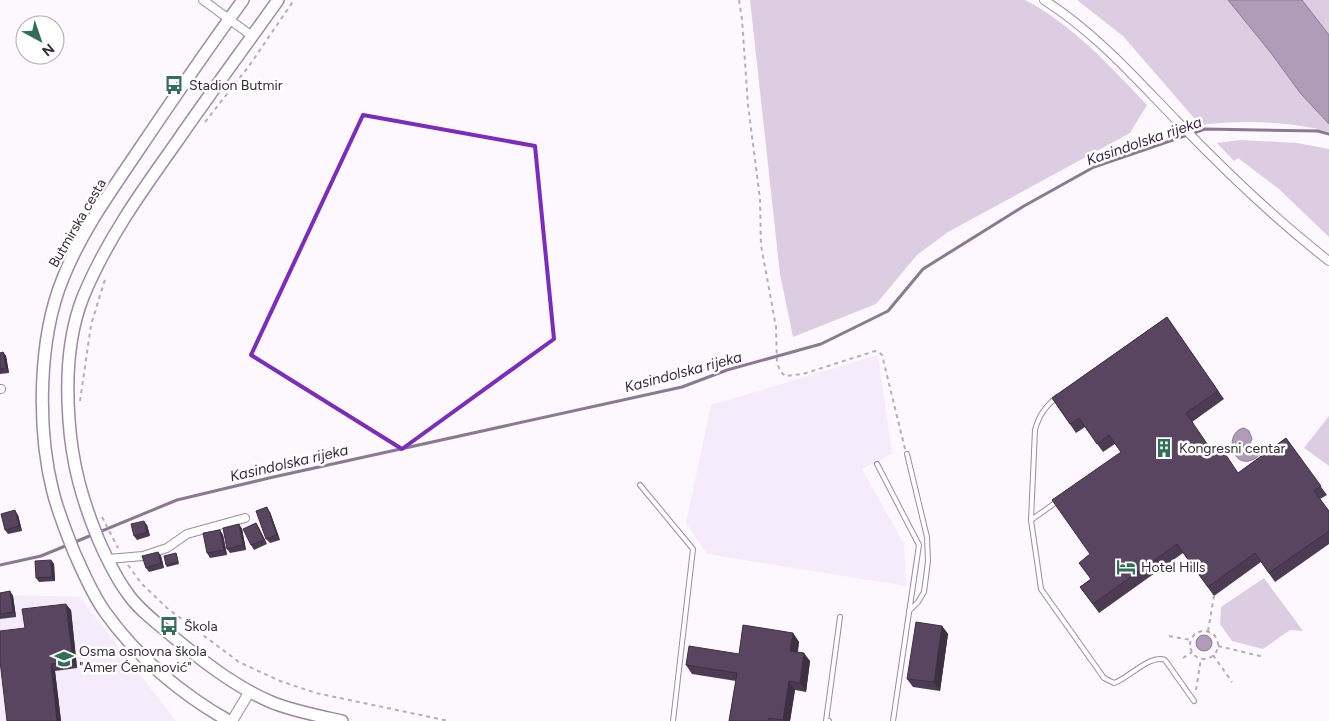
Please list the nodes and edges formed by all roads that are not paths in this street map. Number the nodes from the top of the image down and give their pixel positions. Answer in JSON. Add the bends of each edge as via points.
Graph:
{"nodes":[{"id":1,"x":203,"y":0,"type":"edge"},
{"id":2,"x":242,"y":0,"type":"edge"},
{"id":3,"x":278,"y":0,"type":"edge"},
{"id":4,"x":1044,"y":0,"type":"edge"},
{"id":5,"x":228,"y":20,"type":"junction"},
{"id":6,"x":252,"y":36,"type":"junction"},
{"id":7,"x":1329,"y":261,"type":"edge"},
{"id":8,"x":1063,"y":393,"type":"edge"},
{"id":9,"x":907,"y":454,"type":"road end"},
{"id":10,"x":877,"y":464,"type":"dead end"},
{"id":11,"x":640,"y":486,"type":"dead end"},
{"id":12,"x":1062,"y":498,"type":"edge"},
{"id":13,"x":245,"y":518,"type":"dead end"},
{"id":14,"x":1031,"y":520,"type":"junction"},
{"id":15,"x":106,"y":555,"type":"junction"},
{"id":16,"x":909,"y":611,"type":"junction"},
{"id":17,"x":840,"y":617,"type":"dead end"},
{"id":18,"x":250,"y":691,"type":"junction"},
{"id":19,"x":1194,"y":701,"type":"road end"},
{"id":20,"x":230,"y":721,"type":"edge"},
{"id":21,"x":342,"y":721,"type":"edge"},
{"id":22,"x":673,"y":721,"type":"edge"},
{"id":23,"x":827,"y":721,"type":"edge"},
{"id":24,"x":892,"y":721,"type":"edge"}],
"edges":[{"from":1,"to":5,"type":"street"},
{"from":2,"to":5,"type":"main road","name":"Butmirska cesta"},
{"from":3,"to":6,"type":"main road"},
{"from":4,"to":7,"type":"street","via":[[1105,47],[1225,171]]},
{"from":5,"to":6,"type":"street"},
{"from":5,"to":20,"type":"main road","name":"Butmirska cesta","via":[[96,214],[73,254],[54,302],[46,337],[43,374],[44,438],[53,493],[92,592],[105,613],[158,670],[189,696]]},
{"from":6,"to":15,"type":"main road","via":[[131,206],[82,299],[72,336],[68,407],[80,491],[94,514]]},
{"from":8,"to":14,"type":"lane","via":[[1038,418]]},
{"from":9,"to":16,"type":"lane","via":[[927,537],[928,562],[924,592]]},
{"from":10,"to":16,"type":"lane","via":[[919,545]]},
{"from":11,"to":22,"type":"lane","via":[[693,549]]},
{"from":12,"to":14,"type":"lane"},
{"from":13,"to":15,"type":"street","via":[[187,534],[167,548],[143,556],[123,558]]},
{"from":14,"to":19,"type":"lane","via":[[1041,590],[1104,678],[1114,683],[1160,658],[1165,660]]},
{"from":15,"to":18,"type":"main road","via":[[128,595],[142,609],[204,661]]},
{"from":16,"to":24,"type":"lane"},
{"from":17,"to":23,"type":"lane"},
{"from":18,"to":20,"type":"street"},
{"from":18,"to":21,"type":"main road","via":[[272,702]]}]}
